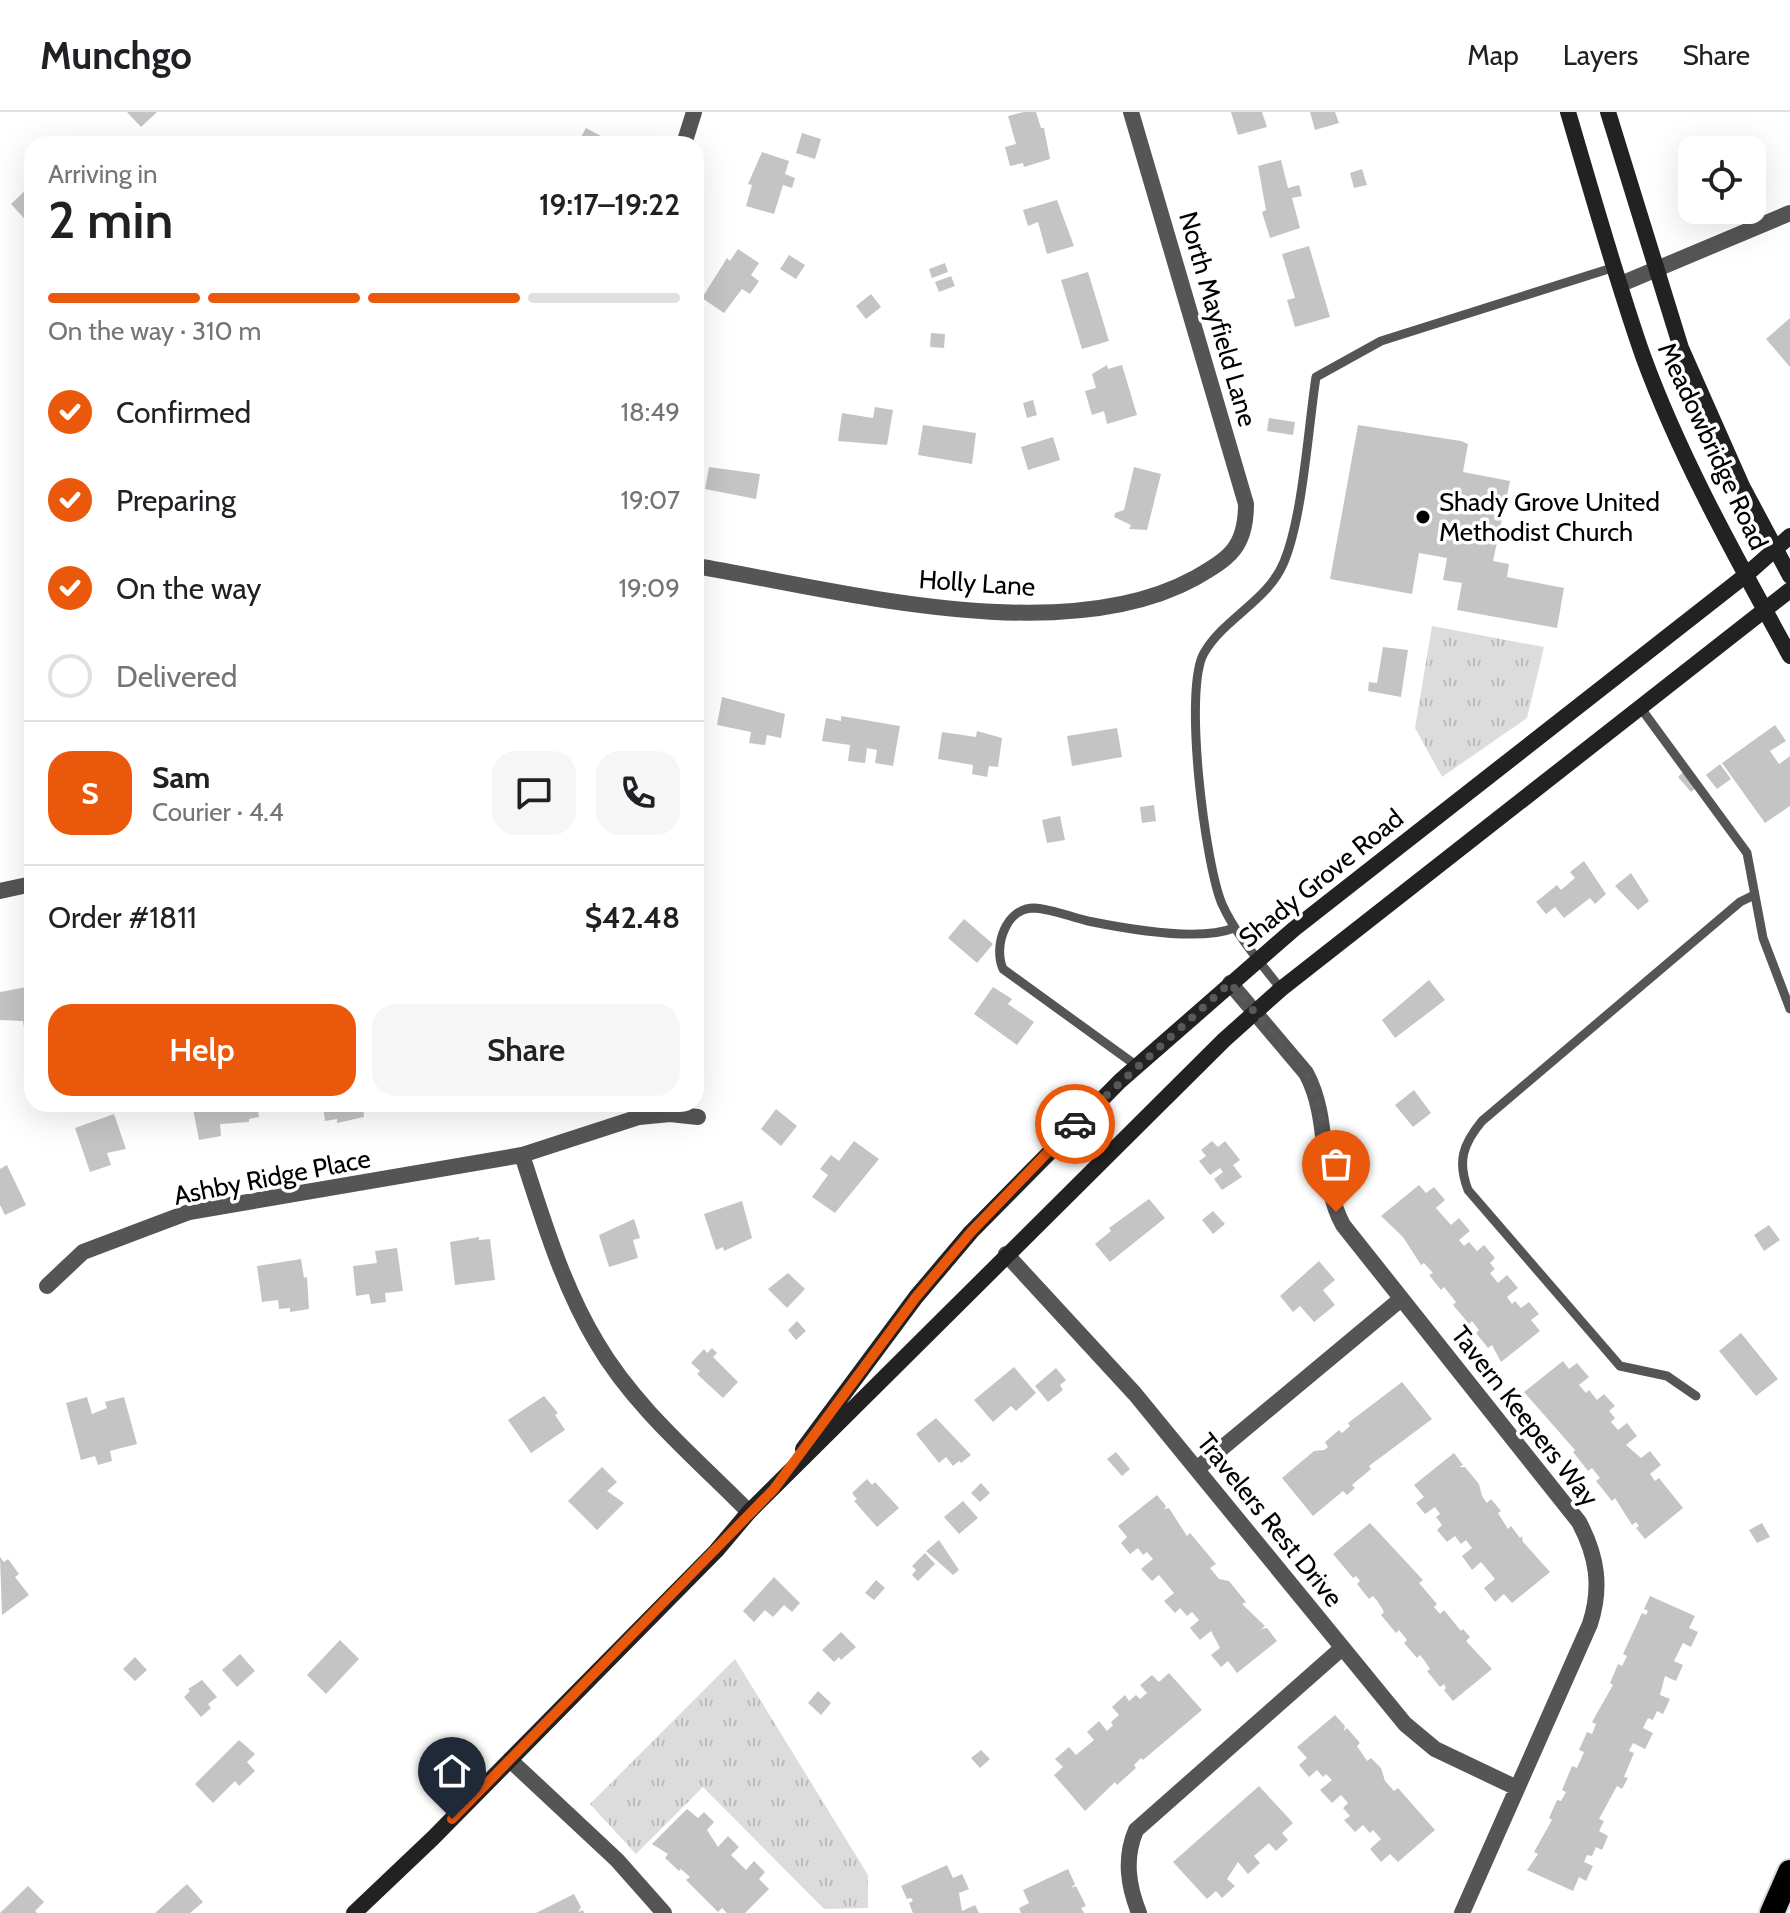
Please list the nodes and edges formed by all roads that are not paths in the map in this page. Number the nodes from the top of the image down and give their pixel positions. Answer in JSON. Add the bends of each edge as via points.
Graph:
{"nodes":[{"id":1,"x":694,"y":112,"type":"edge"},
{"id":2,"x":1131,"y":112,"type":"edge"},
{"id":3,"x":1568,"y":112,"type":"edge"},
{"id":4,"x":1608,"y":112,"type":"edge"},
{"id":5,"x":686,"y":136,"type":"edge"},
{"id":6,"x":1790,"y":213,"type":"edge"},
{"id":7,"x":1616,"y":267,"type":"junction"},
{"id":8,"x":1656,"y":271,"type":"junction"},
{"id":9,"x":1621,"y":284,"type":"junction"},
{"id":10,"x":1790,"y":536,"type":"edge"},
{"id":11,"x":1239,"y":542,"type":"joint"},
{"id":12,"x":1776,"y":549,"type":"junction"},
{"id":13,"x":704,"y":567,"type":"edge"},
{"id":14,"x":1746,"y":575,"type":"junction"},
{"id":15,"x":1790,"y":576,"type":"edge"},
{"id":16,"x":1790,"y":590,"type":"edge"},
{"id":17,"x":1765,"y":611,"type":"junction"},
{"id":18,"x":1790,"y":656,"type":"edge"},
{"id":19,"x":1640,"y":707,"type":"junction"},
{"id":20,"x":24,"y":886,"type":"edge"},
{"id":21,"x":0,"y":891,"type":"edge"},
{"id":22,"x":1754,"y":895,"type":"junction"},
{"id":23,"x":1234,"y":928,"type":"junction"},
{"id":24,"x":1258,"y":959,"type":"junction"},
{"id":25,"x":1230,"y":983,"type":"junction"},
{"id":26,"x":1281,"y":989,"type":"junction"},
{"id":27,"x":1790,"y":1009,"type":"edge"},
{"id":28,"x":1255,"y":1013,"type":"junction"},
{"id":29,"x":1137,"y":1066,"type":"junction"},
{"id":30,"x":698,"y":1117,"type":"dead end"},
{"id":31,"x":522,"y":1155,"type":"junction"},
{"id":32,"x":1006,"y":1254,"type":"junction"},
{"id":33,"x":47,"y":1286,"type":"dead end"},
{"id":34,"x":1401,"y":1299,"type":"junction"},
{"id":35,"x":1696,"y":1396,"type":"dead end"},
{"id":36,"x":1198,"y":1468,"type":"junction"},
{"id":37,"x":774,"y":1489,"type":"junction"},
{"id":38,"x":749,"y":1512,"type":"junction"},
{"id":39,"x":1342,"y":1648,"type":"junction"},
{"id":40,"x":510,"y":1760,"type":"junction"},
{"id":41,"x":1517,"y":1788,"type":"junction"},
{"id":42,"x":1790,"y":1872,"type":"edge"},
{"id":43,"x":354,"y":1913,"type":"edge"},
{"id":44,"x":664,"y":1913,"type":"edge"},
{"id":45,"x":1139,"y":1913,"type":"edge"},
{"id":46,"x":1462,"y":1913,"type":"edge"},
{"id":47,"x":1772,"y":1913,"type":"edge"}],
"edges":[{"from":1,"to":5,"type":"street"},
{"from":2,"to":11,"type":"street","name":"North Mayfield Lane","via":[[1234,456],[1246,504]]},
{"from":3,"to":7,"type":"main road","name":"Meadowbridge Road"},
{"from":4,"to":8,"type":"main road","name":"Meadowbridge Road"},
{"from":6,"to":8,"type":"street"},
{"from":7,"to":9,"type":"main road","name":"Meadowbridge Road"},
{"from":7,"to":23,"type":"lane","via":[[1381,341],[1316,377],[1283,566],[1212,641],[1197,669],[1204,820],[1216,886]]},
{"from":8,"to":9,"type":"street"},
{"from":8,"to":12,"type":"main road","name":"Meadowbridge Road","via":[[1713,425]]},
{"from":9,"to":14,"type":"main road","name":"Meadowbridge Road","via":[[1664,408]]},
{"from":10,"to":12,"type":"main road","name":"Shady Grove Road"},
{"from":11,"to":13,"type":"street","name":"Holly Lane","via":[[1225,561],[1185,583],[1121,603],[1061,612],[921,605]]},
{"from":12,"to":14,"type":"main road","name":"Shady Grove Road"},
{"from":12,"to":15,"type":"main road","name":"Meadowbridge Road"},
{"from":14,"to":17,"type":"main road","name":"Meadowbridge Road"},
{"from":14,"to":24,"type":"main road","name":"Shady Grove Road"},
{"from":16,"to":17,"type":"main road","name":"Shady Grove Road"},
{"from":17,"to":18,"type":"main road","name":"Meadowbridge Road"},
{"from":17,"to":19,"type":"main road","name":"Shady Grove Road"},
{"from":19,"to":22,"type":"lane","via":[[1747,853]]},
{"from":19,"to":26,"type":"main road","name":"Shady Grove Road"},
{"from":20,"to":21,"type":"street"},
{"from":22,"to":27,"type":"lane","via":[[1763,938]]},
{"from":22,"to":35,"type":"lane","via":[[1482,1121],[1462,1155],[1468,1190],[1620,1366],[1667,1376]]},
{"from":23,"to":24,"type":"lane"},
{"from":23,"to":29,"type":"lane","via":[[1216,935],[1125,927],[1033,908],[1008,921],[1000,956],[1003,969]]},
{"from":24,"to":25,"type":"main road","name":"Shady Grove Road"},
{"from":24,"to":26,"type":"lane"},
{"from":25,"to":28,"type":"street","name":"Tavern Keepers Way"},
{"from":25,"to":29,"type":"main road","name":"Shady Grove Road"},
{"from":26,"to":28,"type":"main road","name":"Shady Grove Road"},
{"from":28,"to":32,"type":"main road","name":"Shady Grove Road"},
{"from":28,"to":34,"type":"street","name":"Tavern Keepers Way","via":[[1315,1091],[1336,1212]]},
{"from":29,"to":37,"type":"main road","name":"Shady Grove Road","via":[[971,1232],[916,1297]]},
{"from":30,"to":31,"type":"street","name":"Ashby Ridge Place","via":[[639,1117]]},
{"from":31,"to":33,"type":"street","name":"Ashby Ridge Place","via":[[189,1212],[83,1252]]},
{"from":31,"to":38,"type":"street","via":[[568,1287],[597,1344],[627,1386]]},
{"from":32,"to":36,"type":"street","name":"Travelers Rest Drive"},
{"from":32,"to":37,"type":"main road","name":"Shady Grove Road"},
{"from":34,"to":36,"type":"street"},
{"from":34,"to":41,"type":"street","name":"Tavern Keepers Way","via":[[1579,1522],[1595,1557],[1598,1594],[1590,1624]]},
{"from":36,"to":39,"type":"street","name":"Travelers Rest Drive"},
{"from":37,"to":38,"type":"main road","name":"Shady Grove Road"},
{"from":38,"to":40,"type":"main road","name":"Shady Grove Road"},
{"from":39,"to":41,"type":"street","name":"Travelers Rest Drive","via":[[1420,1739]]},
{"from":39,"to":45,"type":"street","via":[[1136,1830],[1128,1868]]},
{"from":40,"to":43,"type":"main road","name":"Shady Grove Road"},
{"from":40,"to":44,"type":"street","via":[[617,1860]]},
{"from":41,"to":46,"type":"street","name":"Tavern Keepers Way"},
{"from":42,"to":47,"type":"highway"}]}
